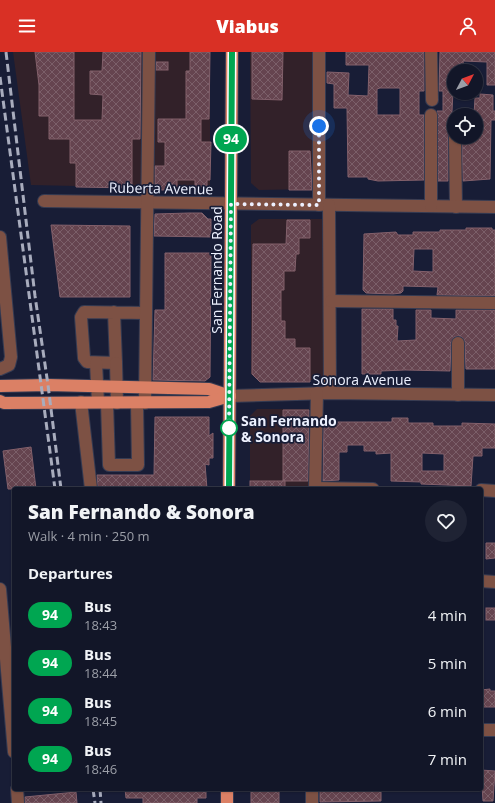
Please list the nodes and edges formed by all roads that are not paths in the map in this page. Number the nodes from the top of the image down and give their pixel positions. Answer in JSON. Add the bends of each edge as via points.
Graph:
{"nodes":[{"id":1,"x":149,"y":52,"type":"edge"},
{"id":2,"x":232,"y":52,"type":"edge"},
{"id":3,"x":319,"y":52,"type":"edge"},
{"id":4,"x":431,"y":52,"type":"edge"},
{"id":5,"x":432,"y":100,"type":"dead end"},
{"id":6,"x":431,"y":115,"type":"dead end"},
{"id":7,"x":455,"y":144,"type":"edge"},
{"id":8,"x":44,"y":201,"type":"dead end"},
{"id":9,"x":147,"y":204,"type":"junction"},
{"id":10,"x":231,"y":204,"type":"junction"},
{"id":11,"x":324,"y":205,"type":"junction"},
{"id":12,"x":431,"y":206,"type":"junction"},
{"id":13,"x":456,"y":207,"type":"junction"},
{"id":14,"x":495,"y":207,"type":"edge"},
{"id":15,"x":0,"y":237,"type":"edge"},
{"id":16,"x":331,"y":301,"type":"junction"},
{"id":17,"x":495,"y":303,"type":"edge"},
{"id":18,"x":114,"y":312,"type":"junction"},
{"id":19,"x":146,"y":313,"type":"junction"},
{"id":20,"x":458,"y":343,"type":"dead end"},
{"id":21,"x":96,"y":362,"type":"junction"},
{"id":22,"x":116,"y":363,"type":"junction"},
{"id":23,"x":0,"y":369,"type":"edge"},
{"id":24,"x":0,"y":386,"type":"edge"},
{"id":25,"x":317,"y":393,"type":"junction"},
{"id":26,"x":330,"y":393,"type":"junction"},
{"id":27,"x":458,"y":395,"type":"junction"},
{"id":28,"x":495,"y":395,"type":"edge"},
{"id":29,"x":107,"y":396,"type":"junction"},
{"id":30,"x":230,"y":396,"type":"junction"},
{"id":31,"x":143,"y":397,"type":"junction"},
{"id":32,"x":0,"y":401,"type":"edge"},
{"id":33,"x":81,"y":402,"type":"junction"},
{"id":34,"x":91,"y":487,"type":"edge"},
{"id":35,"x":229,"y":487,"type":"edge"},
{"id":36,"x":315,"y":487,"type":"edge"},
{"id":37,"x":483,"y":490,"type":"edge"},
{"id":38,"x":495,"y":491,"type":"edge"},
{"id":39,"x":483,"y":581,"type":"edge"},
{"id":40,"x":495,"y":582,"type":"edge"},
{"id":41,"x":0,"y":589,"type":"edge"},
{"id":42,"x":11,"y":681,"type":"edge"},
{"id":43,"x":12,"y":706,"type":"edge"},
{"id":44,"x":483,"y":730,"type":"edge"},
{"id":45,"x":495,"y":730,"type":"edge"},
{"id":46,"x":17,"y":791,"type":"edge"},
{"id":47,"x":227,"y":791,"type":"edge"},
{"id":48,"x":312,"y":791,"type":"edge"},
{"id":49,"x":18,"y":803,"type":"edge"},
{"id":50,"x":227,"y":803,"type":"edge"},
{"id":51,"x":312,"y":803,"type":"edge"}],
"edges":[{"from":1,"to":9,"type":"street"},
{"from":2,"to":10,"type":"main road","name":"San Fernando Road"},
{"from":3,"to":11,"type":"street"},
{"from":4,"to":5,"type":"street"},
{"from":6,"to":12,"type":"street"},
{"from":7,"to":13,"type":"street"},
{"from":8,"to":9,"type":"street","name":"Ruberta Avenue"},
{"from":9,"to":10,"type":"street","name":"Ruberta Avenue"},
{"from":9,"to":19,"type":"street"},
{"from":10,"to":11,"type":"street","name":"Ruberta Avenue"},
{"from":10,"to":30,"type":"main road","name":"San Fernando Road"},
{"from":11,"to":12,"type":"street","name":"Ruberta Avenue"},
{"from":11,"to":16,"type":"street"},
{"from":12,"to":13,"type":"street","name":"Ruberta Avenue"},
{"from":13,"to":14,"type":"street","name":"Ruberta Avenue"},
{"from":15,"to":23,"type":"street","via":[[11,357],[8,365]]},
{"from":16,"to":17,"type":"street"},
{"from":16,"to":26,"type":"street"},
{"from":18,"to":19,"type":"street"},
{"from":18,"to":21,"type":"street","via":[[84,312],[81,318],[84,358],[87,362]]},
{"from":18,"to":22,"type":"street"},
{"from":19,"to":31,"type":"street"},
{"from":20,"to":27,"type":"street"},
{"from":21,"to":22,"type":"street"},
{"from":21,"to":29,"type":"street"},
{"from":22,"to":29,"type":"street"},
{"from":24,"to":29,"type":"main road","name":"Sonora Avenue"},
{"from":25,"to":26,"type":"street","name":"Sonora Avenue"},
{"from":25,"to":30,"type":"street","name":"Sonora Avenue"},
{"from":25,"to":36,"type":"street"},
{"from":26,"to":27,"type":"street","name":"Sonora Avenue"},
{"from":27,"to":28,"type":"street","name":"Sonora Avenue"},
{"from":29,"to":31,"type":"main road","name":"Sonora Avenue"},
{"from":29,"to":31,"type":"main road","name":"Sonora Avenue"},
{"from":29,"to":31,"type":"street","via":[[109,465],[138,465]]},
{"from":29,"to":33,"type":"main road","name":"Sonora Avenue"},
{"from":30,"to":31,"type":"main road","name":"Sonora Avenue","via":[[209,402]]},
{"from":30,"to":31,"type":"main road","name":"Sonora Avenue","via":[[209,389],[166,388]]},
{"from":30,"to":35,"type":"main road","name":"San Fernando Road"},
{"from":32,"to":33,"type":"main road","name":"Sonora Avenue"},
{"from":33,"to":34,"type":"street"},
{"from":37,"to":38,"type":"street"},
{"from":39,"to":40,"type":"street"},
{"from":41,"to":42,"type":"street"},
{"from":42,"to":43,"type":"street"},
{"from":44,"to":45,"type":"street"},
{"from":46,"to":49,"type":"street"},
{"from":47,"to":50,"type":"main road"},
{"from":48,"to":51,"type":"street"}]}
